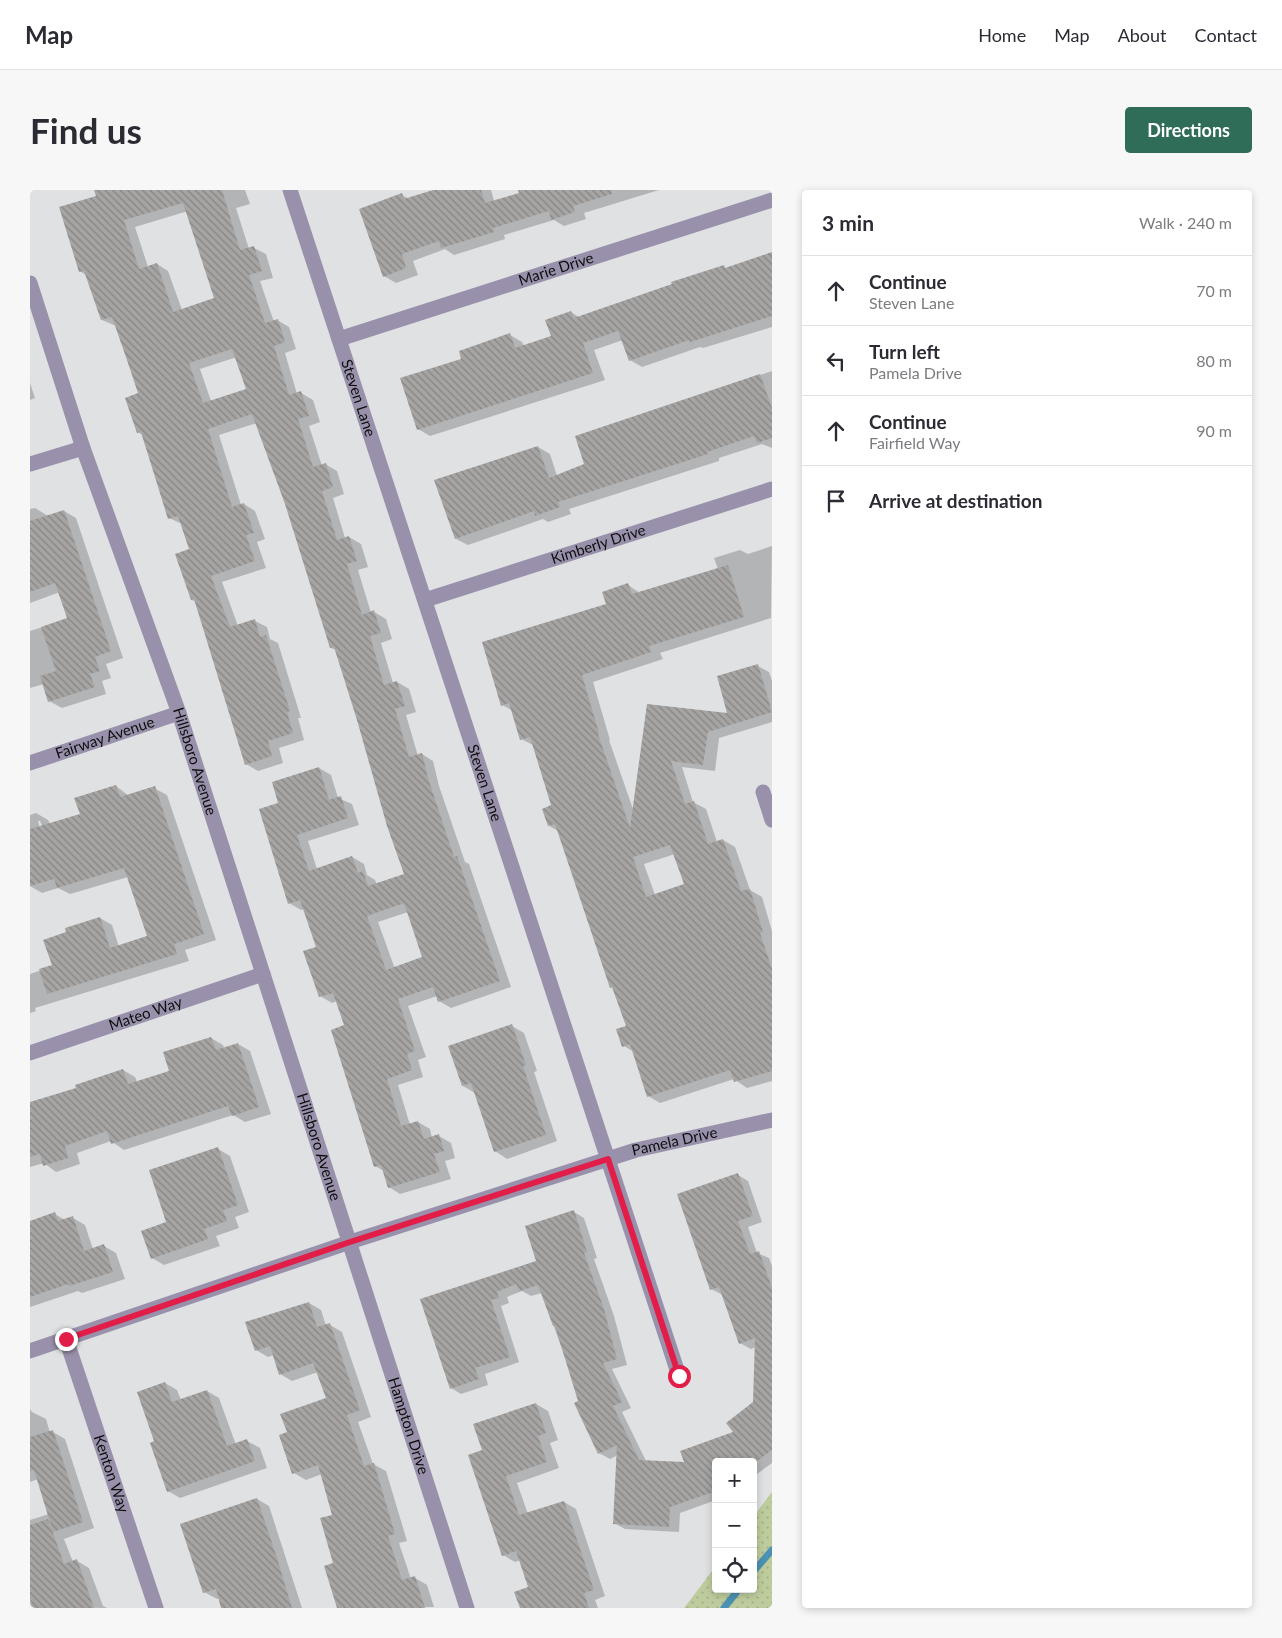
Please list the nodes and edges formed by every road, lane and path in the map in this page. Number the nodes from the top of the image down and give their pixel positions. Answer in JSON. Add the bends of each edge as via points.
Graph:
{"nodes":[{"id":1,"x":290,"y":190,"type":"edge"},
{"id":2,"x":772,"y":200,"type":"edge"},
{"id":3,"x":30,"y":283,"type":"edge"},
{"id":4,"x":339,"y":339,"type":"junction"},
{"id":5,"x":83,"y":448,"type":"junction"},
{"id":6,"x":30,"y":464,"type":"edge"},
{"id":7,"x":772,"y":488,"type":"edge"},
{"id":8,"x":425,"y":600,"type":"junction"},
{"id":9,"x":179,"y":713,"type":"junction"},
{"id":10,"x":30,"y":763,"type":"edge"},
{"id":11,"x":763,"y":792,"type":"dead end"},
{"id":12,"x":772,"y":820,"type":"edge"},
{"id":13,"x":263,"y":974,"type":"junction"},
{"id":14,"x":30,"y":1053,"type":"edge"},
{"id":15,"x":772,"y":1120,"type":"edge"},
{"id":16,"x":608,"y":1159,"type":"junction"},
{"id":17,"x":350,"y":1242,"type":"junction"},
{"id":18,"x":66,"y":1339,"type":"junction"},
{"id":19,"x":30,"y":1351,"type":"edge"},
{"id":20,"x":679,"y":1376,"type":"dead end"},
{"id":21,"x":156,"y":1608,"type":"edge"},
{"id":22,"x":467,"y":1608,"type":"edge"}],
"edges":[{"from":1,"to":4,"type":"street","name":"Steven Lane"},
{"from":2,"to":4,"type":"street","name":"Marie Drive"},
{"from":3,"to":5,"type":"street","name":"Hillsboro Avenue"},
{"from":4,"to":8,"type":"street","name":"Steven Lane"},
{"from":5,"to":6,"type":"street"},
{"from":5,"to":9,"type":"street","name":"Hillsboro Avenue"},
{"from":7,"to":8,"type":"street","name":"Kimberly Drive"},
{"from":8,"to":16,"type":"street","name":"Steven Lane"},
{"from":9,"to":10,"type":"street","name":"Fairway Avenue"},
{"from":9,"to":13,"type":"street","name":"Hillsboro Avenue"},
{"from":11,"to":12,"type":"street"},
{"from":13,"to":14,"type":"street","name":"Mateo Way"},
{"from":13,"to":17,"type":"street","name":"Hillsboro Avenue"},
{"from":15,"to":16,"type":"street","name":"Pamela Drive"},
{"from":16,"to":17,"type":"street","name":"Pamela Drive"},
{"from":16,"to":20,"type":"street","name":"Steven Lane"},
{"from":17,"to":18,"type":"street","name":"Pamela Drive"},
{"from":17,"to":22,"type":"street","name":"Hampton Drive"},
{"from":18,"to":19,"type":"street","name":"Pamela Drive"},
{"from":18,"to":21,"type":"street","name":"Kenton Way"}]}
